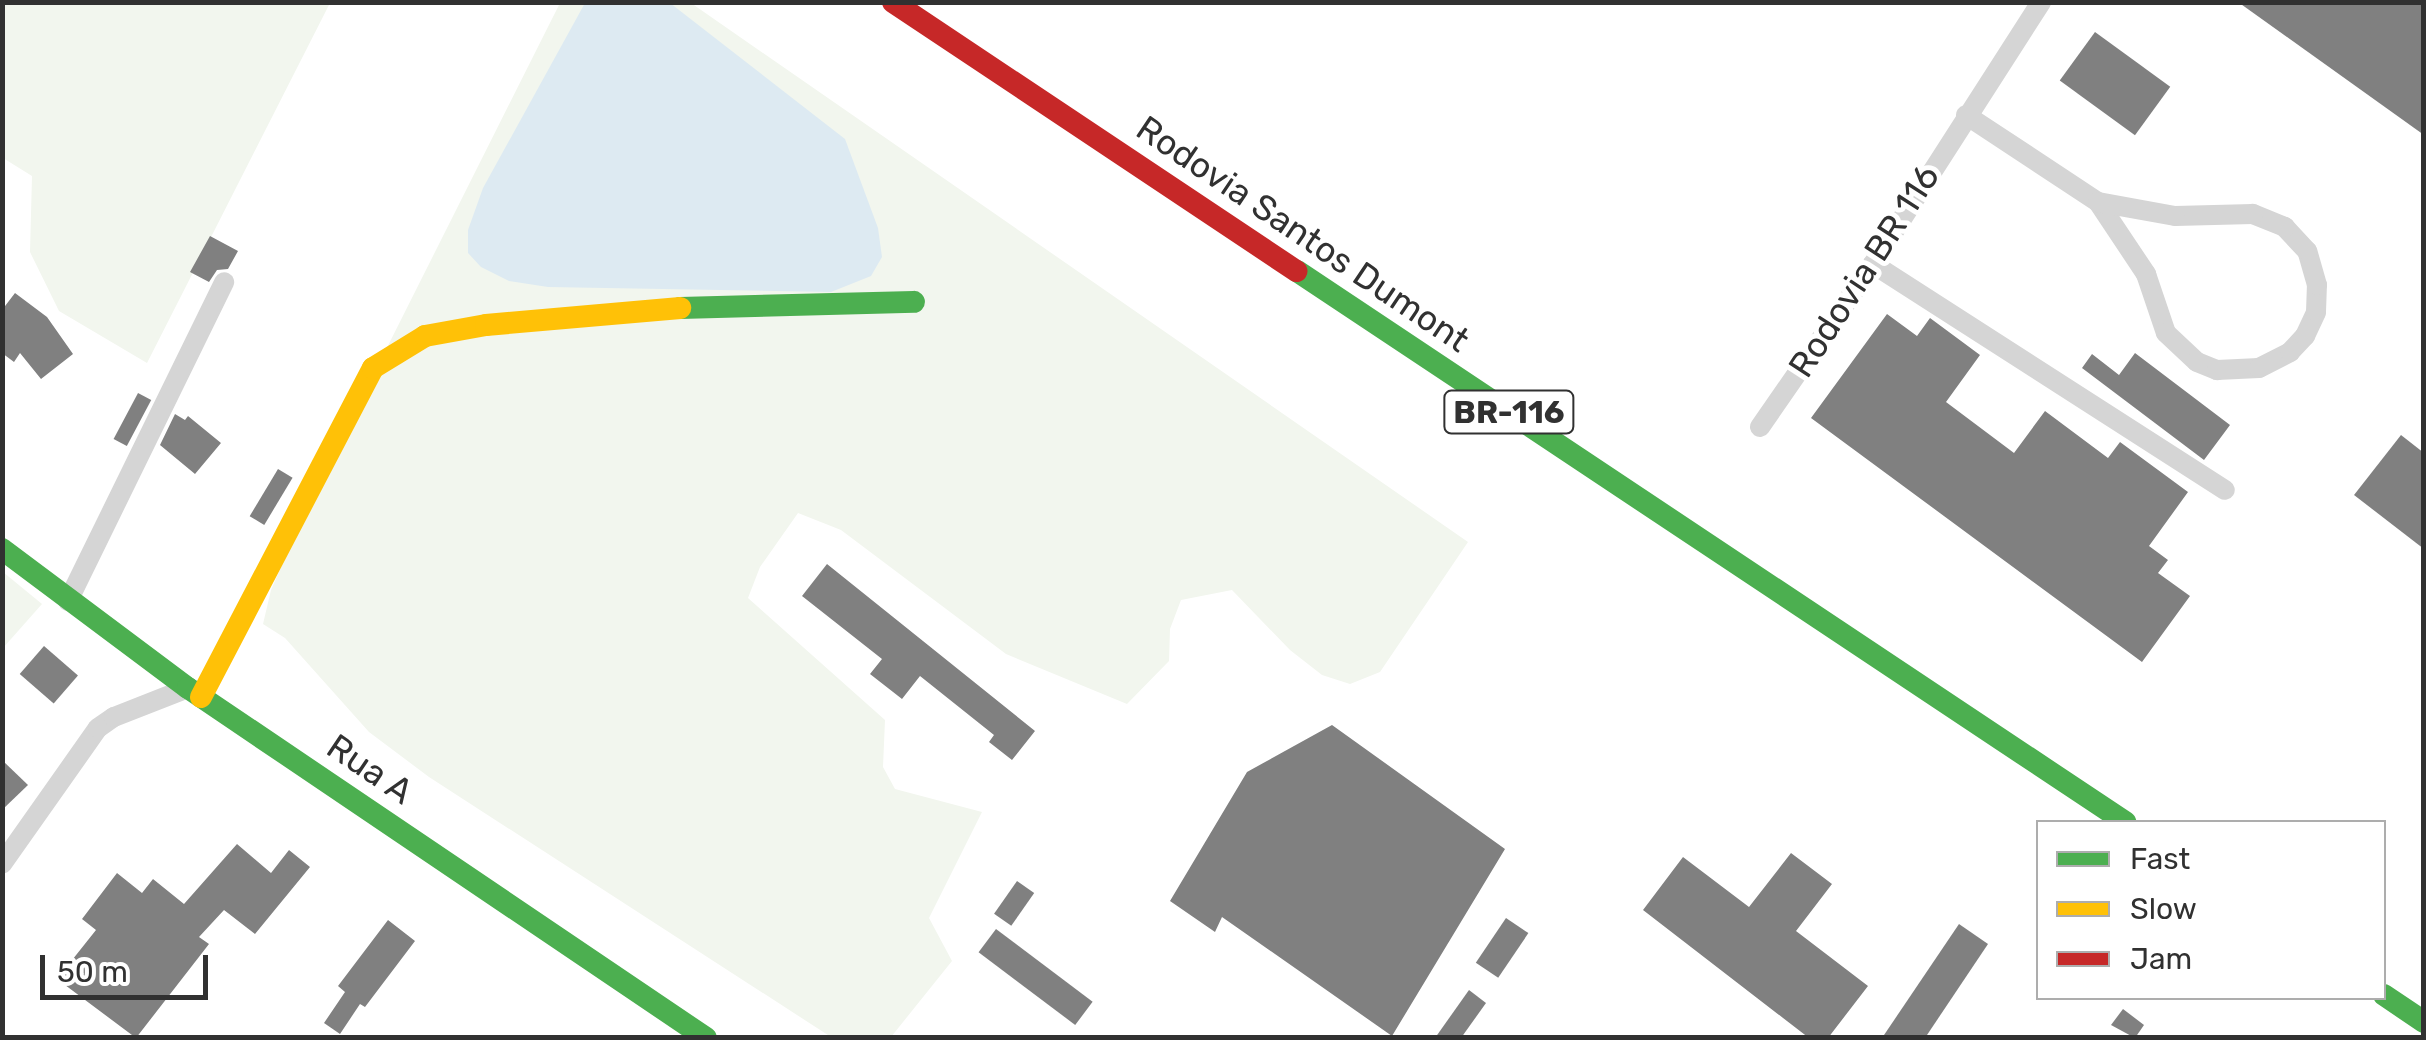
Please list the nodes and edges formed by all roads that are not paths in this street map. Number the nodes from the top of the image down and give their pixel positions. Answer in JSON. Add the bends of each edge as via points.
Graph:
{"nodes":[{"id":1,"x":892,"y":2,"type":"edge"},
{"id":2,"x":2041,"y":2,"type":"edge"},
{"id":3,"x":1966,"y":114,"type":"junction"},
{"id":4,"x":2098,"y":202,"type":"junction"},
{"id":5,"x":1873,"y":264,"type":"junction"},
{"id":6,"x":224,"y":282,"type":"dead end"},
{"id":7,"x":914,"y":302,"type":"dead end"},
{"id":8,"x":1760,"y":427,"type":"dead end"},
{"id":9,"x":2225,"y":490,"type":"dead end"},
{"id":10,"x":2,"y":549,"type":"edge"},
{"id":11,"x":68,"y":602,"type":"junction"},
{"id":12,"x":194,"y":692,"type":"junction"},
{"id":13,"x":2121,"y":820,"type":"edge"},
{"id":14,"x":2,"y":864,"type":"edge"},
{"id":15,"x":2386,"y":996,"type":"edge"},
{"id":16,"x":2424,"y":1022,"type":"edge"},
{"id":17,"x":706,"y":1038,"type":"edge"}],
"edges":[{"from":1,"to":13,"type":"main road","name":"Rodovia Santos Dumont","number":"BR-116"},
{"from":2,"to":3,"type":"street","name":"Rodovia BR 116"},
{"from":3,"to":4,"type":"street"},
{"from":3,"to":5,"type":"street","name":"Rodovia BR 116"},
{"from":4,"to":4,"type":"street","via":[[2146,274],[2166,333],[2196,362],[2229,371],[2259,368],[2305,336],[2316,312],[2314,268],[2285,227],[2253,214],[2175,216]]},
{"from":5,"to":8,"type":"street","name":"Rodovia BR 116"},
{"from":5,"to":9,"type":"street"},
{"from":6,"to":11,"type":"street"},
{"from":7,"to":12,"type":"main road","via":[[715,305],[486,325],[425,336],[400,348],[373,368]]},
{"from":10,"to":11,"type":"main road","name":"Rua A"},
{"from":11,"to":12,"type":"main road","name":"Rua A"},
{"from":12,"to":14,"type":"street","via":[[98,728]]},
{"from":12,"to":17,"type":"main road","name":"Rua A"},
{"from":15,"to":16,"type":"main road"}]}
